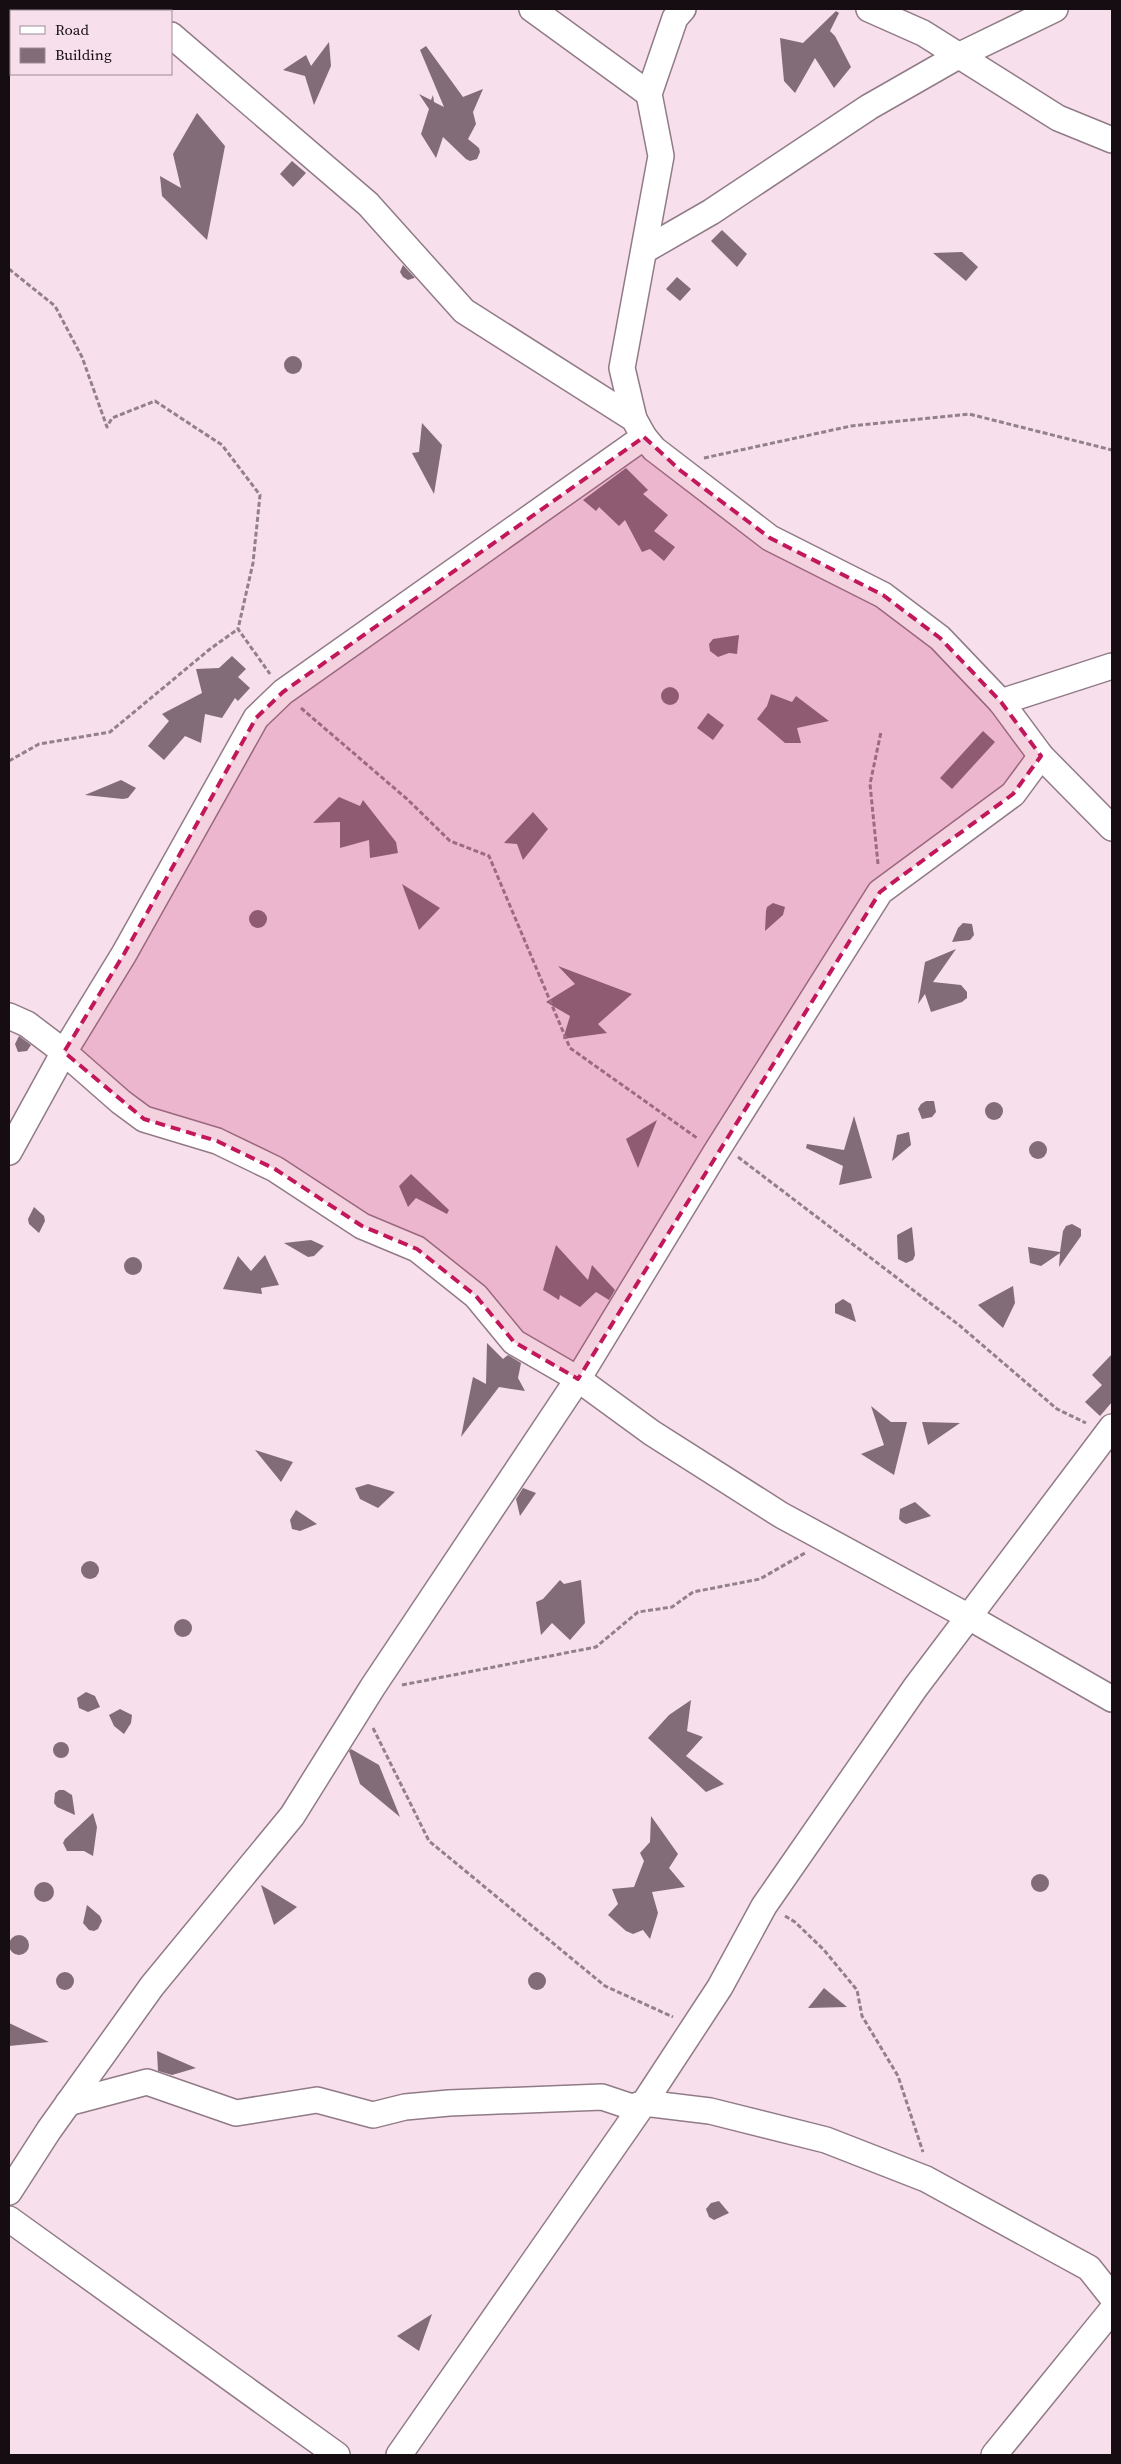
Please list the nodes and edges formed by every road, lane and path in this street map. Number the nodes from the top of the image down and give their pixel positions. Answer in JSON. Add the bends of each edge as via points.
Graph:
{"nodes":[{"id":1,"x":532,"y":9,"type":"edge"},
{"id":2,"x":682,"y":9,"type":"edge"},
{"id":3,"x":869,"y":9,"type":"edge"},
{"id":4,"x":1055,"y":9,"type":"edge"},
{"id":5,"x":172,"y":36,"type":"edge"},
{"id":6,"x":960,"y":55,"type":"junction"},
{"id":7,"x":649,"y":94,"type":"junction"},
{"id":8,"x":1112,"y":140,"type":"edge"},
{"id":9,"x":646,"y":250,"type":"junction"},
{"id":10,"x":9,"y":270,"type":"edge"},
{"id":11,"x":639,"y":428,"type":"junction"},
{"id":12,"x":1112,"y":450,"type":"edge"},
{"id":13,"x":673,"y":465,"type":"junction"},
{"id":14,"x":238,"y":629,"type":"junction"},
{"id":15,"x":1112,"y":666,"type":"edge"},
{"id":16,"x":283,"y":692,"type":"junction"},
{"id":17,"x":1001,"y":702,"type":"junction"},
{"id":18,"x":881,"y":732,"type":"dead end"},
{"id":19,"x":1041,"y":756,"type":"junction"},
{"id":20,"x":9,"y":761,"type":"edge"},
{"id":21,"x":1112,"y":828,"type":"edge"},
{"id":22,"x":880,"y":892,"type":"junction"},
{"id":23,"x":9,"y":1016,"type":"edge"},
{"id":24,"x":64,"y":1052,"type":"junction"},
{"id":25,"x":9,"y":1152,"type":"edge"},
{"id":26,"x":716,"y":1152,"type":"junction"},
{"id":27,"x":578,"y":1380,"type":"junction"},
{"id":28,"x":1110,"y":1430,"type":"edge"},
{"id":29,"x":831,"y":1542,"type":"junction"},
{"id":30,"x":969,"y":1617,"type":"junction"},
{"id":31,"x":372,"y":1688,"type":"junction"},
{"id":32,"x":1112,"y":1699,"type":"edge"},
{"id":33,"x":358,"y":1711,"type":"junction"},
{"id":34,"x":764,"y":1906,"type":"junction"},
{"id":35,"x":693,"y":2026,"type":"junction"},
{"id":36,"x":68,"y":2103,"type":"junction"},
{"id":37,"x":644,"y":2103,"type":"junction"},
{"id":38,"x":926,"y":2179,"type":"junction"},
{"id":39,"x":9,"y":2192,"type":"edge"},
{"id":40,"x":9,"y":2220,"type":"edge"},
{"id":41,"x":1112,"y":2297,"type":"edge"},
{"id":42,"x":1112,"y":2310,"type":"edge"},
{"id":43,"x":337,"y":2455,"type":"edge"},
{"id":44,"x":400,"y":2455,"type":"edge"},
{"id":45,"x":994,"y":2455,"type":"edge"}],
"edges":[{"from":1,"to":7,"type":"street"},
{"from":2,"to":7,"type":"street"},
{"from":3,"to":6,"type":"street"},
{"from":4,"to":6,"type":"street"},
{"from":5,"to":11,"type":"street","via":[[368,204],[464,310]]},
{"from":6,"to":8,"type":"street","via":[[1058,118]]},
{"from":6,"to":9,"type":"street","via":[[869,106],[711,212]]},
{"from":7,"to":9,"type":"street","via":[[661,156]]},
{"from":9,"to":11,"type":"street","via":[[622,368]]},
{"from":10,"to":14,"type":"path","via":[[55,306],[82,357],[107,427],[112,418],[155,401],[222,446],[260,495],[253,563]]},
{"from":11,"to":13,"type":"street","via":[[654,449]]},
{"from":11,"to":16,"type":"street"},
{"from":12,"to":13,"type":"path","via":[[969,414],[851,426]]},
{"from":13,"to":17,"type":"street","via":[[770,538],[883,595],[940,638]]},
{"from":14,"to":16,"type":"path"},
{"from":14,"to":20,"type":"path","via":[[110,732],[39,744]]},
{"from":15,"to":17,"type":"street"},
{"from":16,"to":24,"type":"street","via":[[256,718],[115,970]]},
{"from":16,"to":26,"type":"path","via":[[450,841],[489,856],[570,1048]]},
{"from":17,"to":19,"type":"street"},
{"from":18,"to":22,"type":"path","via":[[870,784]]},
{"from":19,"to":21,"type":"street"},
{"from":19,"to":22,"type":"street","via":[[1013,794]]},
{"from":22,"to":26,"type":"street"},
{"from":23,"to":24,"type":"street","via":[[26,1024]]},
{"from":24,"to":25,"type":"street"},
{"from":24,"to":27,"type":"street","via":[[144,1119],[217,1141],[275,1169],[362,1226],[418,1249],[476,1296],[514,1342]]},
{"from":26,"to":27,"type":"street"},
{"from":26,"to":28,"type":"path","via":[[736,1155],[959,1325],[1057,1409]]},
{"from":27,"to":29,"type":"street","via":[[652,1433],[781,1515]]},
{"from":27,"to":31,"type":"street"},
{"from":28,"to":30,"type":"street"},
{"from":29,"to":30,"type":"street"},
{"from":29,"to":31,"type":"path","via":[[802,1554],[760,1579],[693,1592],[672,1608],[638,1612],[596,1648],[399,1686]]},
{"from":30,"to":32,"type":"street"},
{"from":30,"to":34,"type":"street","via":[[915,1688]]},
{"from":31,"to":33,"type":"street"},
{"from":33,"to":35,"type":"path","via":[[370,1722],[429,1841],[605,1986]]},
{"from":33,"to":36,"type":"street","via":[[292,1816],[152,1986]]},
{"from":34,"to":35,"type":"street","via":[[720,1987]]},
{"from":34,"to":38,"type":"path","via":[[795,1922],[858,1990],[862,2016],[898,2076],[925,2157]]},
{"from":35,"to":37,"type":"street"},
{"from":36,"to":37,"type":"street","via":[[147,2082],[236,2113],[317,2100],[373,2115],[405,2107],[449,2103],[602,2097],[632,2107]]},
{"from":36,"to":39,"type":"street"},
{"from":37,"to":38,"type":"street","via":[[710,2111],[826,2140]]},
{"from":37,"to":44,"type":"street"},
{"from":38,"to":41,"type":"street","via":[[1089,2268]]},
{"from":40,"to":43,"type":"street"},
{"from":42,"to":45,"type":"street"}]}
